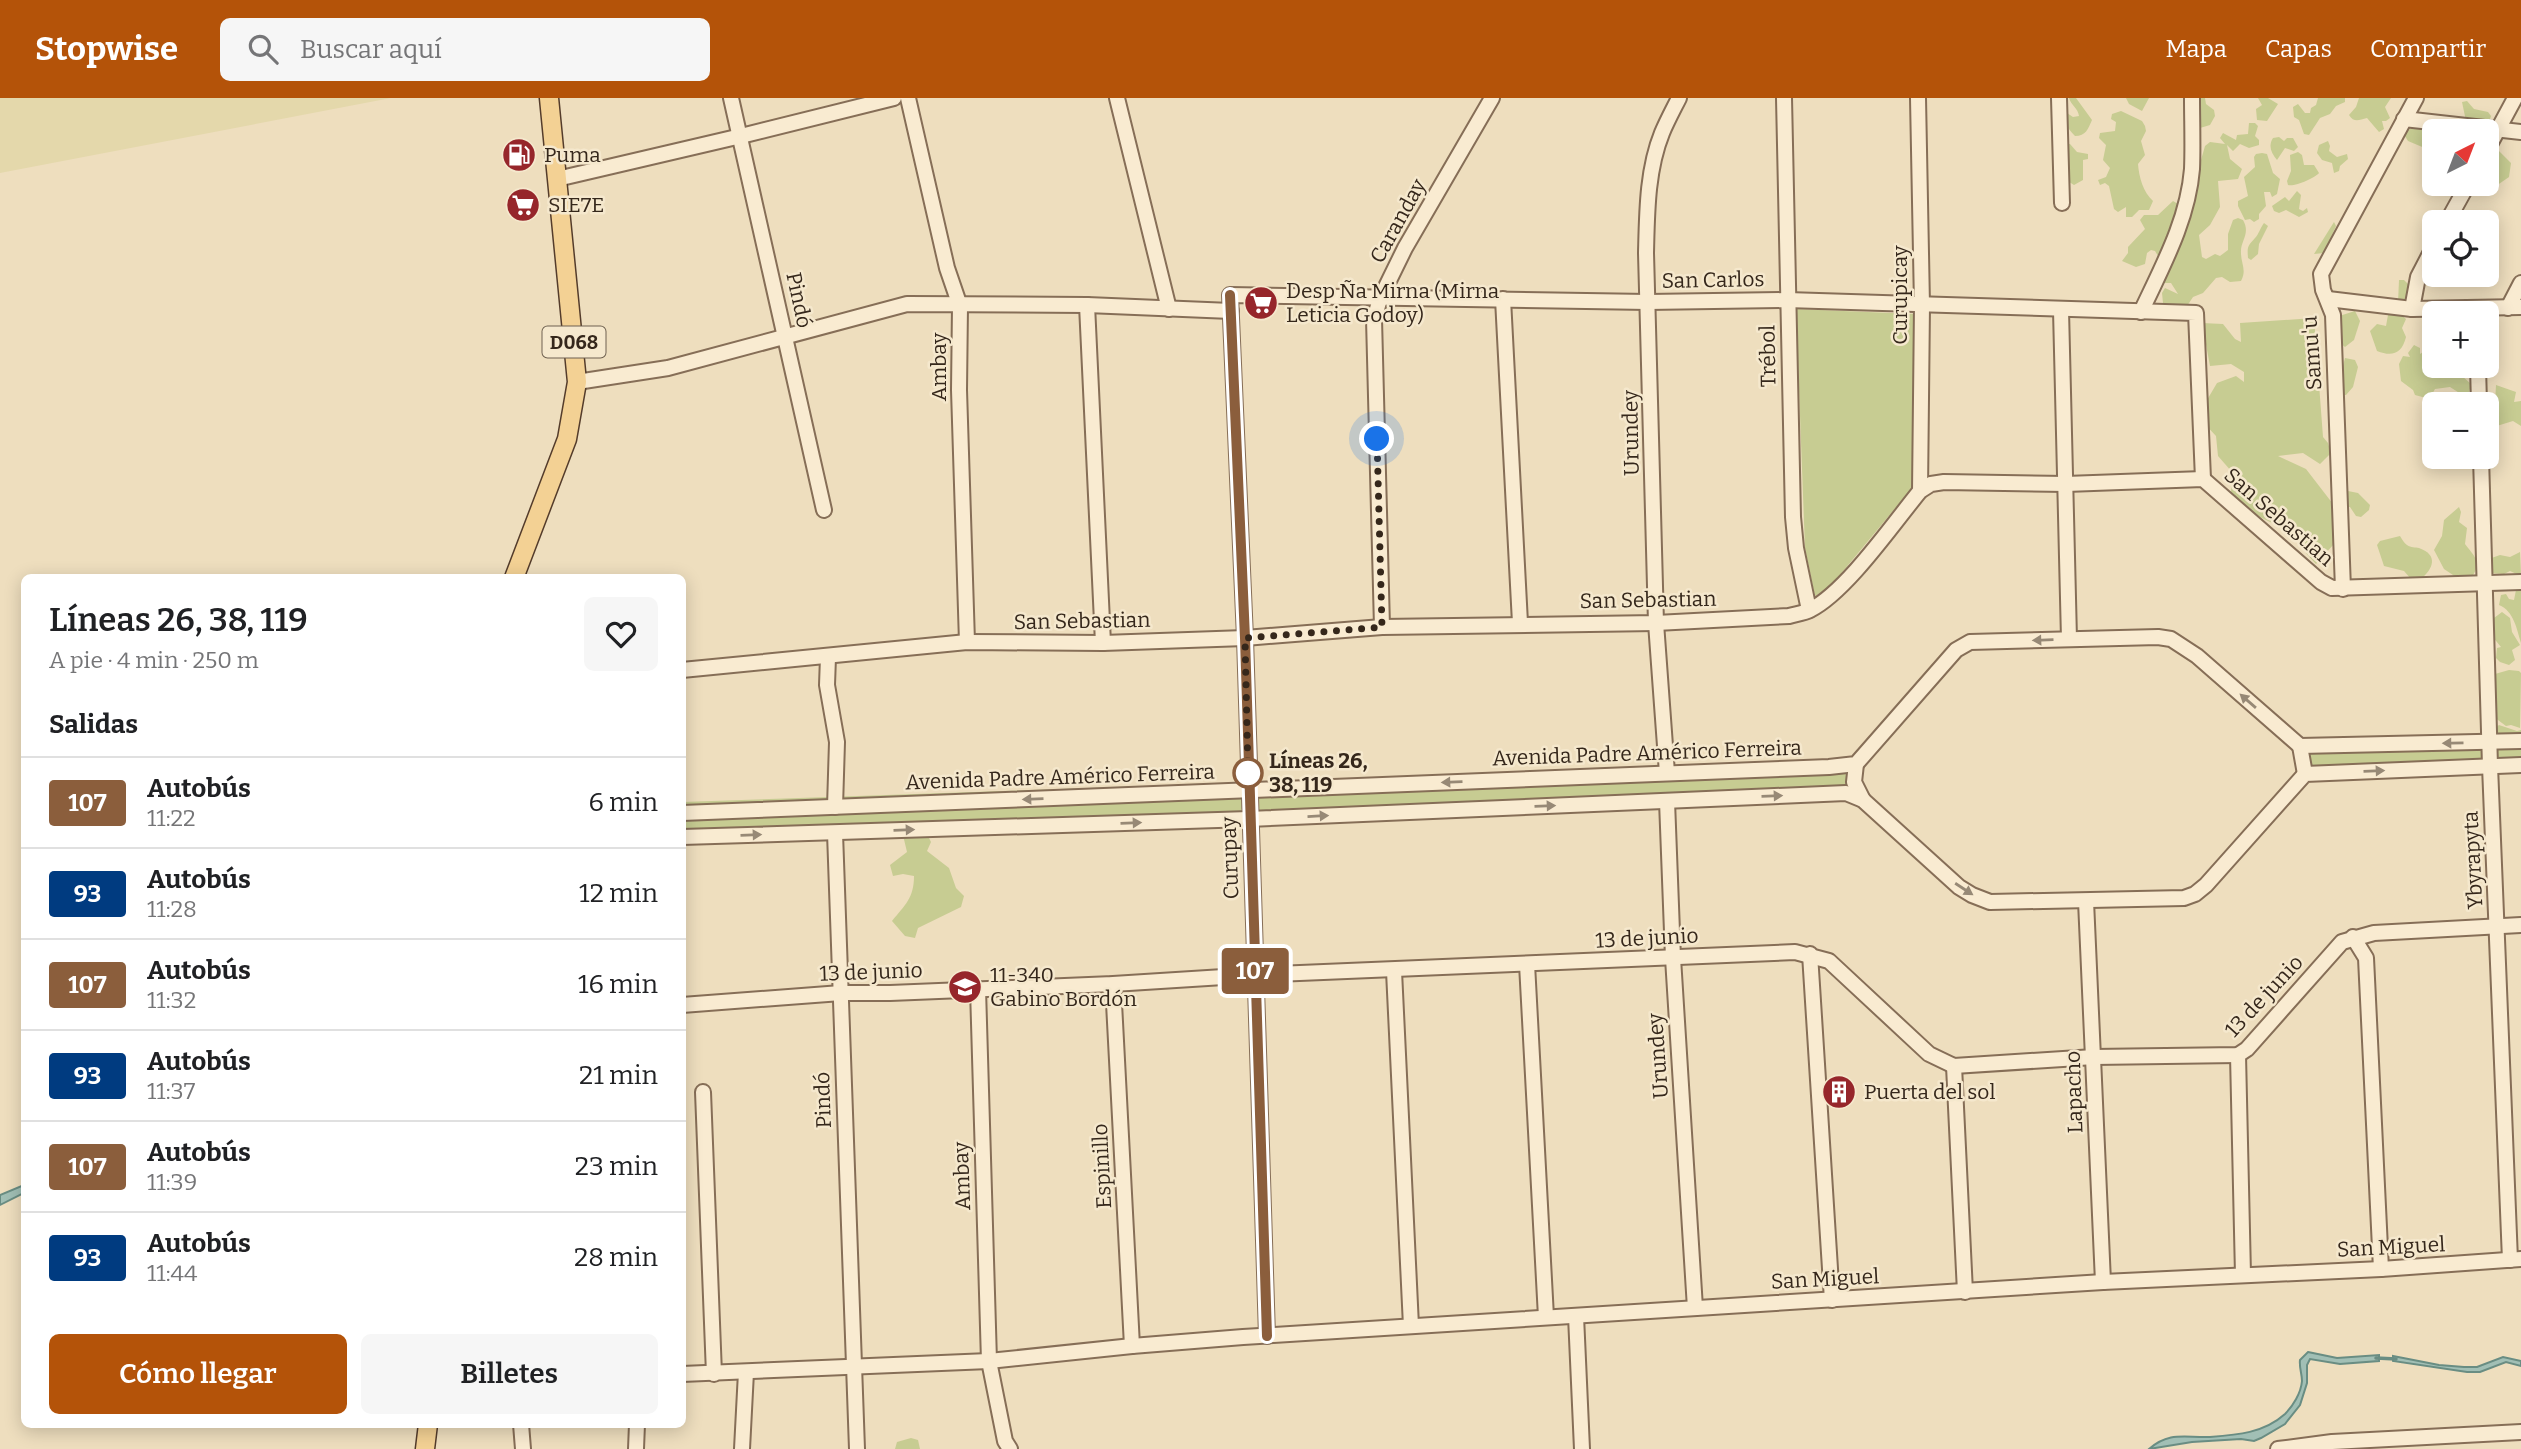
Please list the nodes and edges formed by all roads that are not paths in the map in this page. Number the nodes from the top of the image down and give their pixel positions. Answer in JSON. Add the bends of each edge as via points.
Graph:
{"nodes":[{"id":1,"x":549,"y":98,"type":"edge"},
{"id":2,"x":731,"y":98,"type":"edge"},
{"id":3,"x":894,"y":98,"type":"edge"},
{"id":4,"x":908,"y":98,"type":"edge"},
{"id":5,"x":1117,"y":98,"type":"edge"},
{"id":6,"x":1492,"y":98,"type":"edge"},
{"id":7,"x":1679,"y":98,"type":"edge"},
{"id":8,"x":1784,"y":98,"type":"edge"},
{"id":9,"x":1918,"y":98,"type":"edge"},
{"id":10,"x":2059,"y":98,"type":"edge"},
{"id":11,"x":2192,"y":98,"type":"edge"},
{"id":12,"x":2416,"y":98,"type":"edge"},
{"id":13,"x":2515,"y":98,"type":"edge"},
{"id":14,"x":2404,"y":119,"type":"junction"},
{"id":15,"x":2422,"y":121,"type":"edge"},
{"id":16,"x":2499,"y":126,"type":"edge"},
{"id":17,"x":2499,"y":130,"type":"edge"},
{"id":18,"x":2521,"y":132,"type":"edge"},
{"id":19,"x":741,"y":136,"type":"junction"},
{"id":20,"x":557,"y":179,"type":"junction"},
{"id":21,"x":2063,"y":203,"type":"dead end"},
{"id":22,"x":2422,"y":269,"type":"edge"},
{"id":23,"x":2521,"y":283,"type":"edge"},
{"id":24,"x":1230,"y":295,"type":"joint"},
{"id":25,"x":1380,"y":299,"type":"junction"},
{"id":26,"x":1503,"y":299,"type":"junction"},
{"id":27,"x":2328,"y":299,"type":"junction"},
{"id":28,"x":1787,"y":300,"type":"junction"},
{"id":29,"x":1647,"y":302,"type":"junction"},
{"id":30,"x":1087,"y":305,"type":"junction"},
{"id":31,"x":1922,"y":305,"type":"junction"},
{"id":32,"x":960,"y":306,"type":"junction"},
{"id":33,"x":2515,"y":307,"type":"edge"},
{"id":34,"x":1169,"y":309,"type":"junction"},
{"id":35,"x":2412,"y":309,"type":"junction"},
{"id":36,"x":2422,"y":309,"type":"edge"},
{"id":37,"x":2061,"y":310,"type":"junction"},
{"id":38,"x":1231,"y":311,"type":"junction"},
{"id":39,"x":2141,"y":312,"type":"junction"},
{"id":40,"x":785,"y":336,"type":"junction"},
{"id":41,"x":577,"y":382,"type":"junction"},
{"id":42,"x":2481,"y":469,"type":"edge"},
{"id":43,"x":2203,"y":479,"type":"junction"},
{"id":44,"x":2066,"y":484,"type":"junction"},
{"id":45,"x":1920,"y":491,"type":"junction"},
{"id":46,"x":824,"y":510,"type":"dead end"},
{"id":47,"x":516,"y":574,"type":"edge"},
{"id":48,"x":2521,"y":582,"type":"edge"},
{"id":49,"x":2486,"y":584,"type":"junction"},
{"id":50,"x":2343,"y":589,"type":"junction"},
{"id":51,"x":1809,"y":610,"type":"junction"},
{"id":52,"x":1520,"y":623,"type":"junction"},
{"id":53,"x":1656,"y":623,"type":"junction"},
{"id":54,"x":1382,"y":627,"type":"junction"},
{"id":55,"x":1245,"y":638,"type":"junction"},
{"id":56,"x":2069,"y":639,"type":"junction"},
{"id":57,"x":967,"y":642,"type":"junction"},
{"id":58,"x":1103,"y":643,"type":"junction"},
{"id":59,"x":828,"y":657,"type":"junction"},
{"id":60,"x":686,"y":670,"type":"edge"},
{"id":61,"x":2521,"y":741,"type":"edge"},
{"id":62,"x":2490,"y":742,"type":"junction"},
{"id":63,"x":2300,"y":746,"type":"junction"},
{"id":64,"x":1856,"y":764,"type":"junction"},
{"id":65,"x":2521,"y":765,"type":"edge"},
{"id":66,"x":2490,"y":766,"type":"junction"},
{"id":67,"x":1667,"y":773,"type":"junction"},
{"id":68,"x":2305,"y":774,"type":"junction"},
{"id":69,"x":1248,"y":790,"type":"junction"},
{"id":70,"x":1863,"y":800,"type":"junction"},
{"id":71,"x":1667,"y":801,"type":"junction"},
{"id":72,"x":835,"y":807,"type":"junction"},
{"id":73,"x":686,"y":813,"type":"edge"},
{"id":74,"x":1249,"y":819,"type":"junction"},
{"id":75,"x":835,"y":833,"type":"junction"},
{"id":76,"x":686,"y":837,"type":"edge"},
{"id":77,"x":2086,"y":901,"type":"junction"},
{"id":78,"x":2521,"y":925,"type":"edge"},
{"id":79,"x":2498,"y":926,"type":"junction"},
{"id":80,"x":2353,"y":937,"type":"junction"},
{"id":81,"x":1810,"y":954,"type":"junction"},
{"id":82,"x":1673,"y":958,"type":"junction"},
{"id":83,"x":1527,"y":964,"type":"junction"},
{"id":84,"x":1394,"y":971,"type":"junction"},
{"id":85,"x":1255,"y":975,"type":"junction"},
{"id":86,"x":1113,"y":984,"type":"junction"},
{"id":87,"x":978,"y":989,"type":"junction"},
{"id":88,"x":841,"y":993,"type":"junction"},
{"id":89,"x":686,"y":1005,"type":"edge"},
{"id":90,"x":2238,"y":1055,"type":"junction"},
{"id":91,"x":2094,"y":1057,"type":"junction"},
{"id":92,"x":1954,"y":1066,"type":"junction"},
{"id":93,"x":703,"y":1093,"type":"dead end"},
{"id":94,"x":2516,"y":1260,"type":"edge"},
{"id":95,"x":2381,"y":1269,"type":"junction"},
{"id":96,"x":2244,"y":1275,"type":"junction"},
{"id":97,"x":2103,"y":1282,"type":"junction"},
{"id":98,"x":1965,"y":1292,"type":"junction"},
{"id":99,"x":1832,"y":1300,"type":"junction"},
{"id":100,"x":1695,"y":1308,"type":"junction"},
{"id":101,"x":1576,"y":1316,"type":"junction"},
{"id":102,"x":1546,"y":1317,"type":"junction"},
{"id":103,"x":1411,"y":1326,"type":"junction"},
{"id":104,"x":1267,"y":1336,"type":"junction"},
{"id":105,"x":1132,"y":1346,"type":"junction"},
{"id":106,"x":989,"y":1361,"type":"junction"},
{"id":107,"x":854,"y":1366,"type":"junction"},
{"id":108,"x":746,"y":1372,"type":"junction"},
{"id":109,"x":686,"y":1374,"type":"edge"},
{"id":110,"x":714,"y":1374,"type":"junction"},
{"id":111,"x":428,"y":1428,"type":"edge"},
{"id":112,"x":521,"y":1428,"type":"edge"},
{"id":113,"x":637,"y":1428,"type":"edge"},
{"id":114,"x":2521,"y":1432,"type":"edge"},
{"id":115,"x":425,"y":1449,"type":"edge"},
{"id":116,"x":523,"y":1449,"type":"edge"},
{"id":117,"x":636,"y":1449,"type":"edge"},
{"id":118,"x":742,"y":1449,"type":"edge"},
{"id":119,"x":857,"y":1449,"type":"edge"},
{"id":120,"x":1010,"y":1449,"type":"edge"},
{"id":121,"x":1582,"y":1449,"type":"edge"},
{"id":122,"x":2278,"y":1449,"type":"edge"}],
"edges":[{"from":1,"to":20,"type":"main road","number":"D068"},
{"from":2,"to":19,"type":"street","name":"Pindó"},
{"from":3,"to":19,"type":"street"},
{"from":4,"to":32,"type":"street","name":"Ambay"},
{"from":5,"to":34,"type":"street"},
{"from":6,"to":25,"type":"street","name":"Caranday"},
{"from":7,"to":29,"type":"street","name":"Urundey","via":[[1656,152],[1647,204]]},
{"from":8,"to":28,"type":"street","name":"Trébol"},
{"from":9,"to":31,"type":"street","name":"Curupicay"},
{"from":10,"to":21,"type":"street"},
{"from":11,"to":39,"type":"street","via":[[2192,171],[2174,240]]},
{"from":12,"to":14,"type":"street","name":"Samu'u"},
{"from":13,"to":16,"type":"street"},
{"from":14,"to":15,"type":"street"},
{"from":14,"to":27,"type":"street","name":"Samu'u","via":[[2321,274]]},
{"from":17,"to":18,"type":"street"},
{"from":19,"to":20,"type":"street"},
{"from":19,"to":40,"type":"street","name":"Pindó"},
{"from":20,"to":41,"type":"main road","number":"D068"},
{"from":22,"to":35,"type":"street"},
{"from":23,"to":33,"type":"street"},
{"from":24,"to":25,"type":"street","name":"San Carlos"},
{"from":24,"to":38,"type":"street","name":"Curupay"},
{"from":25,"to":26,"type":"street","name":"San Carlos"},
{"from":25,"to":54,"type":"street","name":"Caranday","via":[[1374,319]]},
{"from":26,"to":29,"type":"street","name":"San Carlos"},
{"from":26,"to":52,"type":"street"},
{"from":27,"to":35,"type":"street"},
{"from":27,"to":50,"type":"street","name":"Samu'u","via":[[2333,315]]},
{"from":28,"to":29,"type":"street","name":"San Carlos"},
{"from":28,"to":31,"type":"street","name":"San Carlos"},
{"from":28,"to":51,"type":"street","name":"Trébol","via":[[1793,517]]},
{"from":29,"to":53,"type":"street","name":"Urundey"},
{"from":30,"to":32,"type":"street"},
{"from":30,"to":34,"type":"street"},
{"from":30,"to":58,"type":"street"},
{"from":31,"to":37,"type":"street","name":"San Carlos"},
{"from":31,"to":45,"type":"street","name":"Curupicay"},
{"from":32,"to":40,"type":"street","via":[[907,304]]},
{"from":32,"to":57,"type":"street","name":"Ambay"},
{"from":34,"to":38,"type":"street"},
{"from":35,"to":36,"type":"street"},
{"from":37,"to":39,"type":"street","name":"San Carlos"},
{"from":37,"to":44,"type":"street"},
{"from":38,"to":55,"type":"street","name":"Curupay"},
{"from":39,"to":43,"type":"street","name":"San Carlos","via":[[2196,313]]},
{"from":40,"to":41,"type":"street","via":[[668,368]]},
{"from":40,"to":46,"type":"street","name":"Pindó"},
{"from":41,"to":47,"type":"main road","number":"D068","via":[[567,439]]},
{"from":42,"to":49,"type":"street","name":"Ybyrapyta"},
{"from":43,"to":44,"type":"street","name":"San Sebastian"},
{"from":43,"to":50,"type":"street","name":"San Sebastian","via":[[2320,582]]},
{"from":44,"to":45,"type":"street","name":"San Sebastian","via":[[1944,482]]},
{"from":44,"to":56,"type":"street"},
{"from":45,"to":51,"type":"street","name":"San Sebastian","via":[[1845,582]]},
{"from":48,"to":49,"type":"street","name":"San Sebastian"},
{"from":49,"to":50,"type":"street","name":"San Sebastian"},
{"from":49,"to":62,"type":"street","name":"Ybyrapyta"},
{"from":51,"to":53,"type":"street","name":"San Sebastian","via":[[1789,616]]},
{"from":52,"to":53,"type":"street","name":"San Sebastian"},
{"from":52,"to":54,"type":"street","name":"San Sebastian"},
{"from":53,"to":67,"type":"street","name":"Urundey"},
{"from":54,"to":55,"type":"street","name":"San Sebastian"},
{"from":55,"to":58,"type":"street","name":"San Sebastian"},
{"from":55,"to":69,"type":"street","name":"Curupay"},
{"from":63,"to":56,"type":"street","one_way":true,"via":[[2197,656],[2171,639]]},
{"from":56,"to":64,"type":"street","one_way":true,"via":[[1963,645]]},
{"from":57,"to":58,"type":"street","name":"San Sebastian"},
{"from":57,"to":59,"type":"street","name":"San Sebastian"},
{"from":59,"to":60,"type":"street","name":"San Sebastian"},
{"from":59,"to":72,"type":"street","via":[[827,685],[837,742]]},
{"from":61,"to":62,"type":"street"},
{"from":62,"to":63,"type":"street","one_way":true},
{"from":62,"to":66,"type":"street","name":"Ybyrapyta"},
{"from":63,"to":68,"type":"street"},
{"from":64,"to":67,"type":"street","name":"Avenida Padre Américo Ferreira"},
{"from":64,"to":70,"type":"street","via":[[1854,782]]},
{"from":65,"to":66,"type":"street"},
{"from":68,"to":66,"type":"street","one_way":true},
{"from":66,"to":79,"type":"street","name":"Ybyrapyta"},
{"from":67,"to":69,"type":"street","name":"Avenida Padre Américo Ferreira","one_way":true},
{"from":68,"to":77,"type":"street","via":[[2195,894]]},
{"from":69,"to":72,"type":"street","name":"Avenida Padre Américo Ferreira","one_way":true},
{"from":69,"to":74,"type":"street","name":"Curupay"},
{"from":71,"to":70,"type":"street","one_way":true,"via":[[1846,793]]},
{"from":70,"to":77,"type":"street","one_way":true,"via":[[1972,895],[1990,902]]},
{"from":74,"to":71,"type":"street","one_way":true},
{"from":71,"to":82,"type":"street","name":"Urundey"},
{"from":72,"to":73,"type":"street","name":"Avenida Padre Américo Ferreira"},
{"from":75,"to":74,"type":"street","one_way":true},
{"from":74,"to":85,"type":"street","name":"Curupay"},
{"from":76,"to":75,"type":"street","one_way":true},
{"from":75,"to":88,"type":"street","name":"Pindó"},
{"from":77,"to":91,"type":"street","name":"Lapacho"},
{"from":78,"to":79,"type":"street"},
{"from":79,"to":80,"type":"street"},
{"from":79,"to":94,"type":"street","name":"Ybyrapyta"},
{"from":80,"to":90,"type":"street","name":"13 de junio","via":[[2342,942]]},
{"from":80,"to":95,"type":"street","via":[[2365,957],[2367,978]]},
{"from":81,"to":82,"type":"street","name":"13 de junio"},
{"from":81,"to":92,"type":"street","name":"13 de junio","via":[[1840,969],[1928,1054]]},
{"from":81,"to":99,"type":"street"},
{"from":82,"to":83,"type":"street","name":"13 de junio"},
{"from":82,"to":100,"type":"street","name":"Urundey"},
{"from":83,"to":84,"type":"street","name":"13 de junio"},
{"from":83,"to":102,"type":"street"},
{"from":84,"to":85,"type":"street","name":"13 de junio"},
{"from":84,"to":103,"type":"street"},
{"from":85,"to":86,"type":"street","name":"13 de junio"},
{"from":85,"to":104,"type":"street","name":"Curupay"},
{"from":86,"to":87,"type":"street","name":"13 de junio"},
{"from":86,"to":105,"type":"street","name":"Espinillo"},
{"from":87,"to":88,"type":"street","name":"13 de junio"},
{"from":87,"to":106,"type":"street","name":"Ambay"},
{"from":88,"to":89,"type":"street","name":"13 de junio"},
{"from":88,"to":107,"type":"street","name":"Pindó"},
{"from":90,"to":91,"type":"street","name":"13 de junio"},
{"from":90,"to":96,"type":"street"},
{"from":91,"to":92,"type":"street","name":"13 de junio"},
{"from":91,"to":97,"type":"street","name":"Lapacho"},
{"from":92,"to":98,"type":"street"},
{"from":93,"to":110,"type":"street"},
{"from":94,"to":95,"type":"street","name":"San Miguel"},
{"from":95,"to":96,"type":"street","name":"San Miguel"},
{"from":96,"to":97,"type":"street","name":"San Miguel"},
{"from":97,"to":98,"type":"street","name":"San Miguel"},
{"from":98,"to":99,"type":"street","name":"San Miguel"},
{"from":99,"to":100,"type":"street","name":"San Miguel"},
{"from":100,"to":101,"type":"street","name":"San Miguel"},
{"from":101,"to":102,"type":"street","name":"San Miguel"},
{"from":101,"to":121,"type":"street"},
{"from":102,"to":103,"type":"street","name":"San Miguel"},
{"from":103,"to":104,"type":"street","name":"San Miguel"},
{"from":104,"to":105,"type":"street","name":"San Miguel"},
{"from":105,"to":106,"type":"street","name":"San Miguel"},
{"from":106,"to":107,"type":"street","name":"San Miguel"},
{"from":106,"to":120,"type":"street","name":"Ambay"},
{"from":107,"to":108,"type":"street","name":"San Miguel"},
{"from":107,"to":119,"type":"street","name":"Pindó"},
{"from":108,"to":110,"type":"street","name":"San Miguel"},
{"from":108,"to":118,"type":"street"},
{"from":109,"to":110,"type":"street","name":"San Miguel"},
{"from":111,"to":115,"type":"main road"},
{"from":112,"to":116,"type":"street"},
{"from":113,"to":117,"type":"street"},
{"from":114,"to":122,"type":"street"}]}
